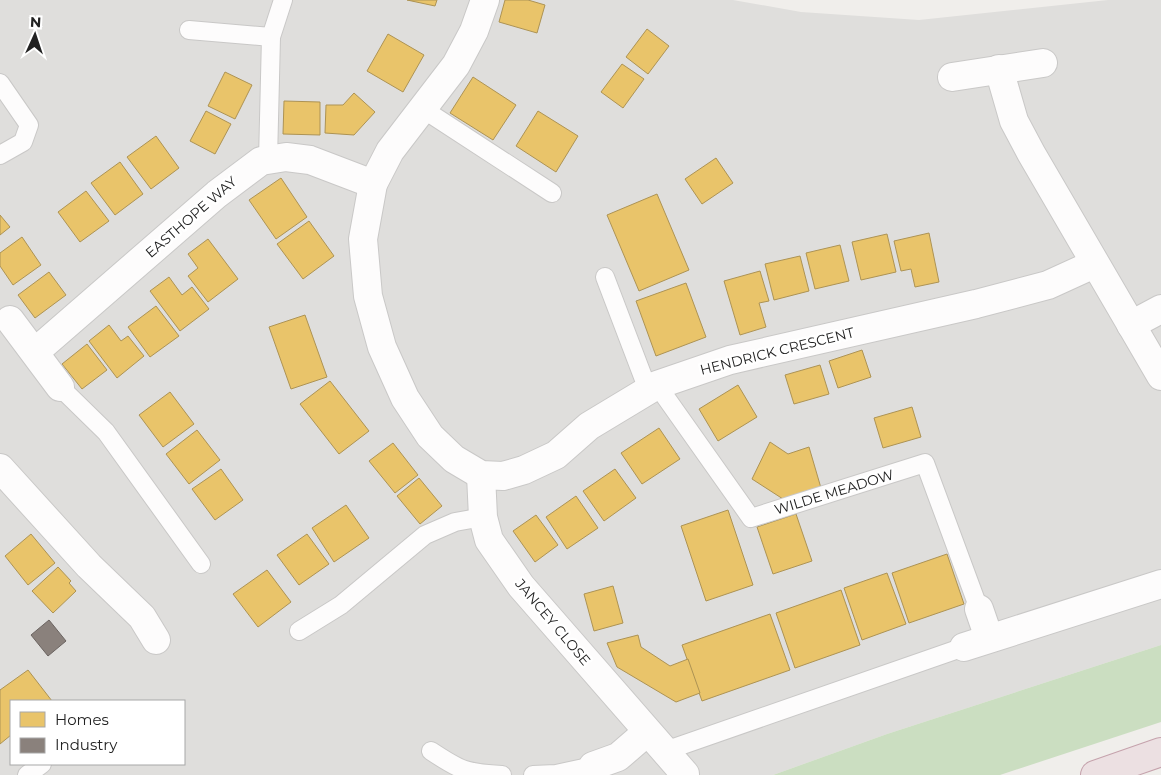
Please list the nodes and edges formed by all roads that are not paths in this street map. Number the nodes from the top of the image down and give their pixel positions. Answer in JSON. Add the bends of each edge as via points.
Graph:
{"nodes":[{"id":1,"x":283,"y":0,"type":"edge"},
{"id":2,"x":485,"y":0,"type":"edge"},
{"id":3,"x":189,"y":30,"type":"dead end"},
{"id":4,"x":271,"y":37,"type":"junction"},
{"id":5,"x":1043,"y":63,"type":"dead end"},
{"id":6,"x":999,"y":69,"type":"junction"},
{"id":7,"x":952,"y":76,"type":"dead end"},
{"id":8,"x":0,"y":83,"type":"edge"},
{"id":9,"x":424,"y":109,"type":"junction"},
{"id":10,"x":0,"y":155,"type":"edge"},
{"id":11,"x":268,"y":160,"type":"junction"},
{"id":12,"x":373,"y":184,"type":"junction"},
{"id":13,"x":552,"y":194,"type":"dead end"},
{"id":14,"x":1094,"y":264,"type":"junction"},
{"id":15,"x":605,"y":277,"type":"dead end"},
{"id":16,"x":1161,"y":310,"type":"edge"},
{"id":17,"x":5,"y":314,"type":"edge"},
{"id":18,"x":1131,"y":325,"type":"junction"},
{"id":19,"x":35,"y":352,"type":"junction"},
{"id":20,"x":1161,"y":376,"type":"edge"},
{"id":21,"x":60,"y":387,"type":"joint"},
{"id":22,"x":653,"y":387,"type":"junction"},
{"id":23,"x":0,"y":468,"type":"edge"},
{"id":24,"x":481,"y":475,"type":"junction"},
{"id":25,"x":483,"y":517,"type":"junction"},
{"id":26,"x":201,"y":564,"type":"dead end"},
{"id":27,"x":1161,"y":584,"type":"edge"},
{"id":28,"x":979,"y":609,"type":"joint"},
{"id":29,"x":300,"y":631,"type":"dead end"},
{"id":30,"x":989,"y":638,"type":"junction"},
{"id":31,"x":156,"y":640,"type":"dead end"},
{"id":32,"x":964,"y":646,"type":"joint"},
{"id":33,"x":656,"y":741,"type":"junction"},
{"id":34,"x":431,"y":751,"type":"dead end"},
{"id":35,"x":1161,"y":752,"type":"edge"},
{"id":36,"x":41,"y":765,"type":"edge"},
{"id":37,"x":593,"y":766,"type":"joint"},
{"id":38,"x":684,"y":774,"type":"dead end"},
{"id":39,"x":27,"y":775,"type":"edge"},
{"id":40,"x":502,"y":775,"type":"edge"},
{"id":41,"x":533,"y":775,"type":"edge"},
{"id":42,"x":1095,"y":775,"type":"edge"}],
"edges":[{"from":1,"to":4,"type":"lane"},
{"from":2,"to":9,"type":"street","via":[[474,31],[456,65]]},
{"from":3,"to":4,"type":"lane"},
{"from":4,"to":11,"type":"lane"},
{"from":5,"to":6,"type":"street"},
{"from":6,"to":7,"type":"street"},
{"from":6,"to":14,"type":"street","via":[[1014,120]]},
{"from":8,"to":10,"type":"lane","via":[[29,125],[23,142]]},
{"from":9,"to":12,"type":"street","via":[[404,130]]},
{"from":9,"to":13,"type":"lane"},
{"from":11,"to":12,"type":"street","name":"EASTHOPE WAY","via":[[310,160]]},
{"from":11,"to":19,"type":"street","name":"EASTHOPE WAY","via":[[243,172],[216,194]]},
{"from":12,"to":24,"type":"street","via":[[363,238],[368,296],[382,347],[405,398],[430,436],[454,459]]},
{"from":14,"to":18,"type":"street"},
{"from":14,"to":22,"type":"street","name":"HENDRICK CRESCENT","via":[[1048,285],[730,360]]},
{"from":15,"to":22,"type":"lane"},
{"from":16,"to":18,"type":"street"},
{"from":17,"to":19,"type":"street"},
{"from":18,"to":20,"type":"street"},
{"from":19,"to":21,"type":"street"},
{"from":21,"to":26,"type":"lane","via":[[106,432]]},
{"from":22,"to":24,"type":"street","name":"HENDRICK CRESCENT","via":[[589,426],[556,455],[503,476]]},
{"from":22,"to":28,"type":"lane","name":"WILDE MEADOW","via":[[751,518],[925,463]]},
{"from":23,"to":31,"type":"street","via":[[89,566],[142,617]]},
{"from":24,"to":25,"type":"street","name":"JANCEY CLOSE"},
{"from":25,"to":29,"type":"lane","via":[[455,522],[425,535],[341,604]]},
{"from":25,"to":33,"type":"street","name":"JANCEY CLOSE","via":[[489,540],[521,586]]},
{"from":27,"to":30,"type":"street"},
{"from":28,"to":30,"type":"street"},
{"from":30,"to":32,"type":"street"},
{"from":32,"to":33,"type":"lane","via":[[799,705]]},
{"from":33,"to":37,"type":"street"},
{"from":33,"to":38,"type":"street","name":"JANCEY CLOSE"},
{"from":34,"to":40,"type":"lane","via":[[459,769],[474,774]]},
{"from":35,"to":42,"type":"highway"},
{"from":36,"to":39,"type":"lane"},
{"from":37,"to":41,"type":"lane"}]}
